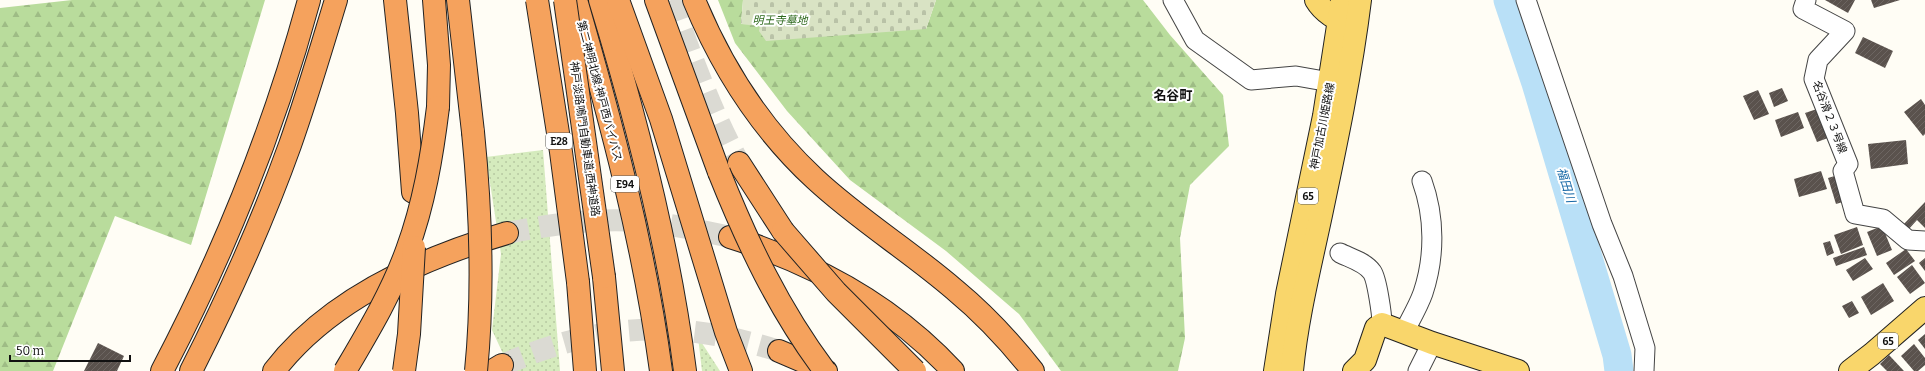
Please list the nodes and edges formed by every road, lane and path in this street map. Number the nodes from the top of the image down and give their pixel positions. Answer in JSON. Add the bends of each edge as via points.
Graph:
{"nodes":[{"id":1,"x":308,"y":0,"type":"edge"},
{"id":2,"x":336,"y":0,"type":"edge"},
{"id":3,"x":395,"y":0,"type":"edge"},
{"id":4,"x":434,"y":0,"type":"edge"},
{"id":5,"x":458,"y":0,"type":"edge"},
{"id":6,"x":537,"y":0,"type":"edge"},
{"id":7,"x":565,"y":0,"type":"edge"},
{"id":8,"x":576,"y":0,"type":"edge"},
{"id":9,"x":600,"y":0,"type":"edge"},
{"id":10,"x":618,"y":0,"type":"edge"},
{"id":11,"x":656,"y":0,"type":"edge"},
{"id":12,"x":694,"y":0,"type":"edge"},
{"id":13,"x":1173,"y":0,"type":"edge"},
{"id":14,"x":1316,"y":0,"type":"edge"},
{"id":15,"x":1342,"y":0,"type":"edge"},
{"id":16,"x":1360,"y":0,"type":"edge"},
{"id":17,"x":1526,"y":0,"type":"edge"},
{"id":18,"x":1804,"y":4,"type":"edge"},
{"id":19,"x":1348,"y":23,"type":"junction"},
{"id":20,"x":1330,"y":82,"type":"junction"},
{"id":21,"x":739,"y":164,"type":"tunnel mouth"},
{"id":22,"x":1422,"y":181,"type":"dead end"},
{"id":23,"x":507,"y":233,"type":"tunnel mouth"},
{"id":24,"x":730,"y":237,"type":"tunnel mouth"},
{"id":25,"x":1925,"y":241,"type":"edge"},
{"id":26,"x":1340,"y":253,"type":"dead end"},
{"id":27,"x":715,"y":297,"type":"junction"},
{"id":28,"x":1925,"y":308,"type":"edge"},
{"id":29,"x":1382,"y":324,"type":"junction"},
{"id":30,"x":1404,"y":332,"type":"junction"},
{"id":31,"x":1432,"y":343,"type":"junction"},
{"id":32,"x":779,"y":351,"type":"tunnel mouth"},
{"id":33,"x":162,"y":371,"type":"edge"},
{"id":34,"x":191,"y":371,"type":"edge"},
{"id":35,"x":274,"y":371,"type":"edge"},
{"id":36,"x":345,"y":371,"type":"edge"},
{"id":37,"x":404,"y":371,"type":"edge"},
{"id":38,"x":476,"y":371,"type":"edge"},
{"id":39,"x":585,"y":371,"type":"edge"},
{"id":40,"x":613,"y":371,"type":"edge"},
{"id":41,"x":661,"y":371,"type":"edge"},
{"id":42,"x":685,"y":371,"type":"edge"},
{"id":43,"x":741,"y":371,"type":"edge"},
{"id":44,"x":748,"y":371,"type":"edge"},
{"id":45,"x":826,"y":371,"type":"edge"},
{"id":46,"x":915,"y":371,"type":"edge"},
{"id":47,"x":952,"y":371,"type":"edge"},
{"id":48,"x":1033,"y":371,"type":"edge"},
{"id":49,"x":1275,"y":371,"type":"edge"},
{"id":50,"x":1292,"y":371,"type":"edge"},
{"id":51,"x":1354,"y":371,"type":"edge"},
{"id":52,"x":1418,"y":371,"type":"edge"},
{"id":53,"x":1518,"y":371,"type":"edge"},
{"id":54,"x":1644,"y":371,"type":"edge"},
{"id":55,"x":1850,"y":371,"type":"edge"}],
"edges":[{"from":1,"to":33,"type":"highway","via":[[278,102],[254,169],[224,243]]},
{"from":2,"to":34,"type":"highway","via":[[290,146],[241,266]]},
{"from":3,"to":37,"type":"highway","bridge":true,"via":[[413,192],[412,291]]},
{"from":4,"to":36,"type":"highway","bridge":true,"via":[[439,65],[438,107],[420,211],[407,250],[372,325]]},
{"from":5,"to":38,"type":"highway","bridge":true,"via":[[478,188],[482,277]]},
{"from":6,"to":39,"type":"highway","number":"E28","bridge":true,"via":[[578,282]]},
{"from":7,"to":40,"type":"highway","name":"神戸淡路鳴門自動車道;西神道路","number":"E28","bridge":true,"via":[[604,277]]},
{"from":8,"to":41,"type":"highway","name":"第二神明北線;神戸西バイパス","number":"E94","via":[[616,147],[640,252]]},
{"from":9,"to":42,"type":"highway","number":"E94","via":[[641,141],[663,241]]},
{"from":10,"to":27,"type":"highway","via":[[661,119]]},
{"from":11,"to":45,"type":"highway","bridge":true,"via":[[736,214],[790,320]]},
{"from":12,"to":48,"type":"highway","via":[[731,77],[782,146],[854,213],[955,290],[985,317]]},
{"from":13,"to":20,"type":"street","via":[[1195,40],[1251,80],[1296,76]]},
{"from":14,"to":19,"type":"main road","via":[[1321,7]]},
{"from":15,"to":19,"type":"main road","name":"神戸加古川姫路線","number":"65"},
{"from":16,"to":19,"type":"main road","name":"神戸加古川姫路線","number":"65"},
{"from":17,"to":54,"type":"street","via":[[1602,224],[1623,276],[1645,348]]},
{"from":18,"to":25,"type":"street","name":"名谷滑２３号線","via":[[1845,31],[1818,60],[1814,79],[1848,164],[1843,171],[1855,214],[1883,219],[1908,240]]},
{"from":19,"to":20,"type":"main road","name":"神戸加古川姫路線","number":"65"},
{"from":19,"to":50,"type":"main road","name":"神戸加古川姫路線","number":"65","via":[[1339,131],[1303,296]]},
{"from":20,"to":49,"type":"main road","name":"神戸加古川姫路線","number":"65","via":[[1287,294]]},
{"from":21,"to":46,"type":"highway","bridge":true,"via":[[783,231],[836,292]]},
{"from":22,"to":30,"type":"street","via":[[1432,225],[1432,262],[1423,295]]},
{"from":23,"to":35,"type":"highway","via":[[438,256],[367,292],[304,338]]},
{"from":24,"to":47,"type":"highway","via":[[783,255],[876,304],[912,333]]},
{"from":26,"to":29,"type":"street","via":[[1366,266],[1373,273]]},
{"from":27,"to":43,"type":"highway"},
{"from":27,"to":44,"type":"highway"},
{"from":28,"to":55,"type":"main road","number":"65"},
{"from":29,"to":30,"type":"main road"},
{"from":29,"to":51,"type":"main road","via":[[1376,328],[1365,360]]},
{"from":30,"to":31,"type":"main road"},
{"from":31,"to":52,"type":"street"},
{"from":31,"to":53,"type":"main road"},
{"from":32,"to":45,"type":"highway"}]}
